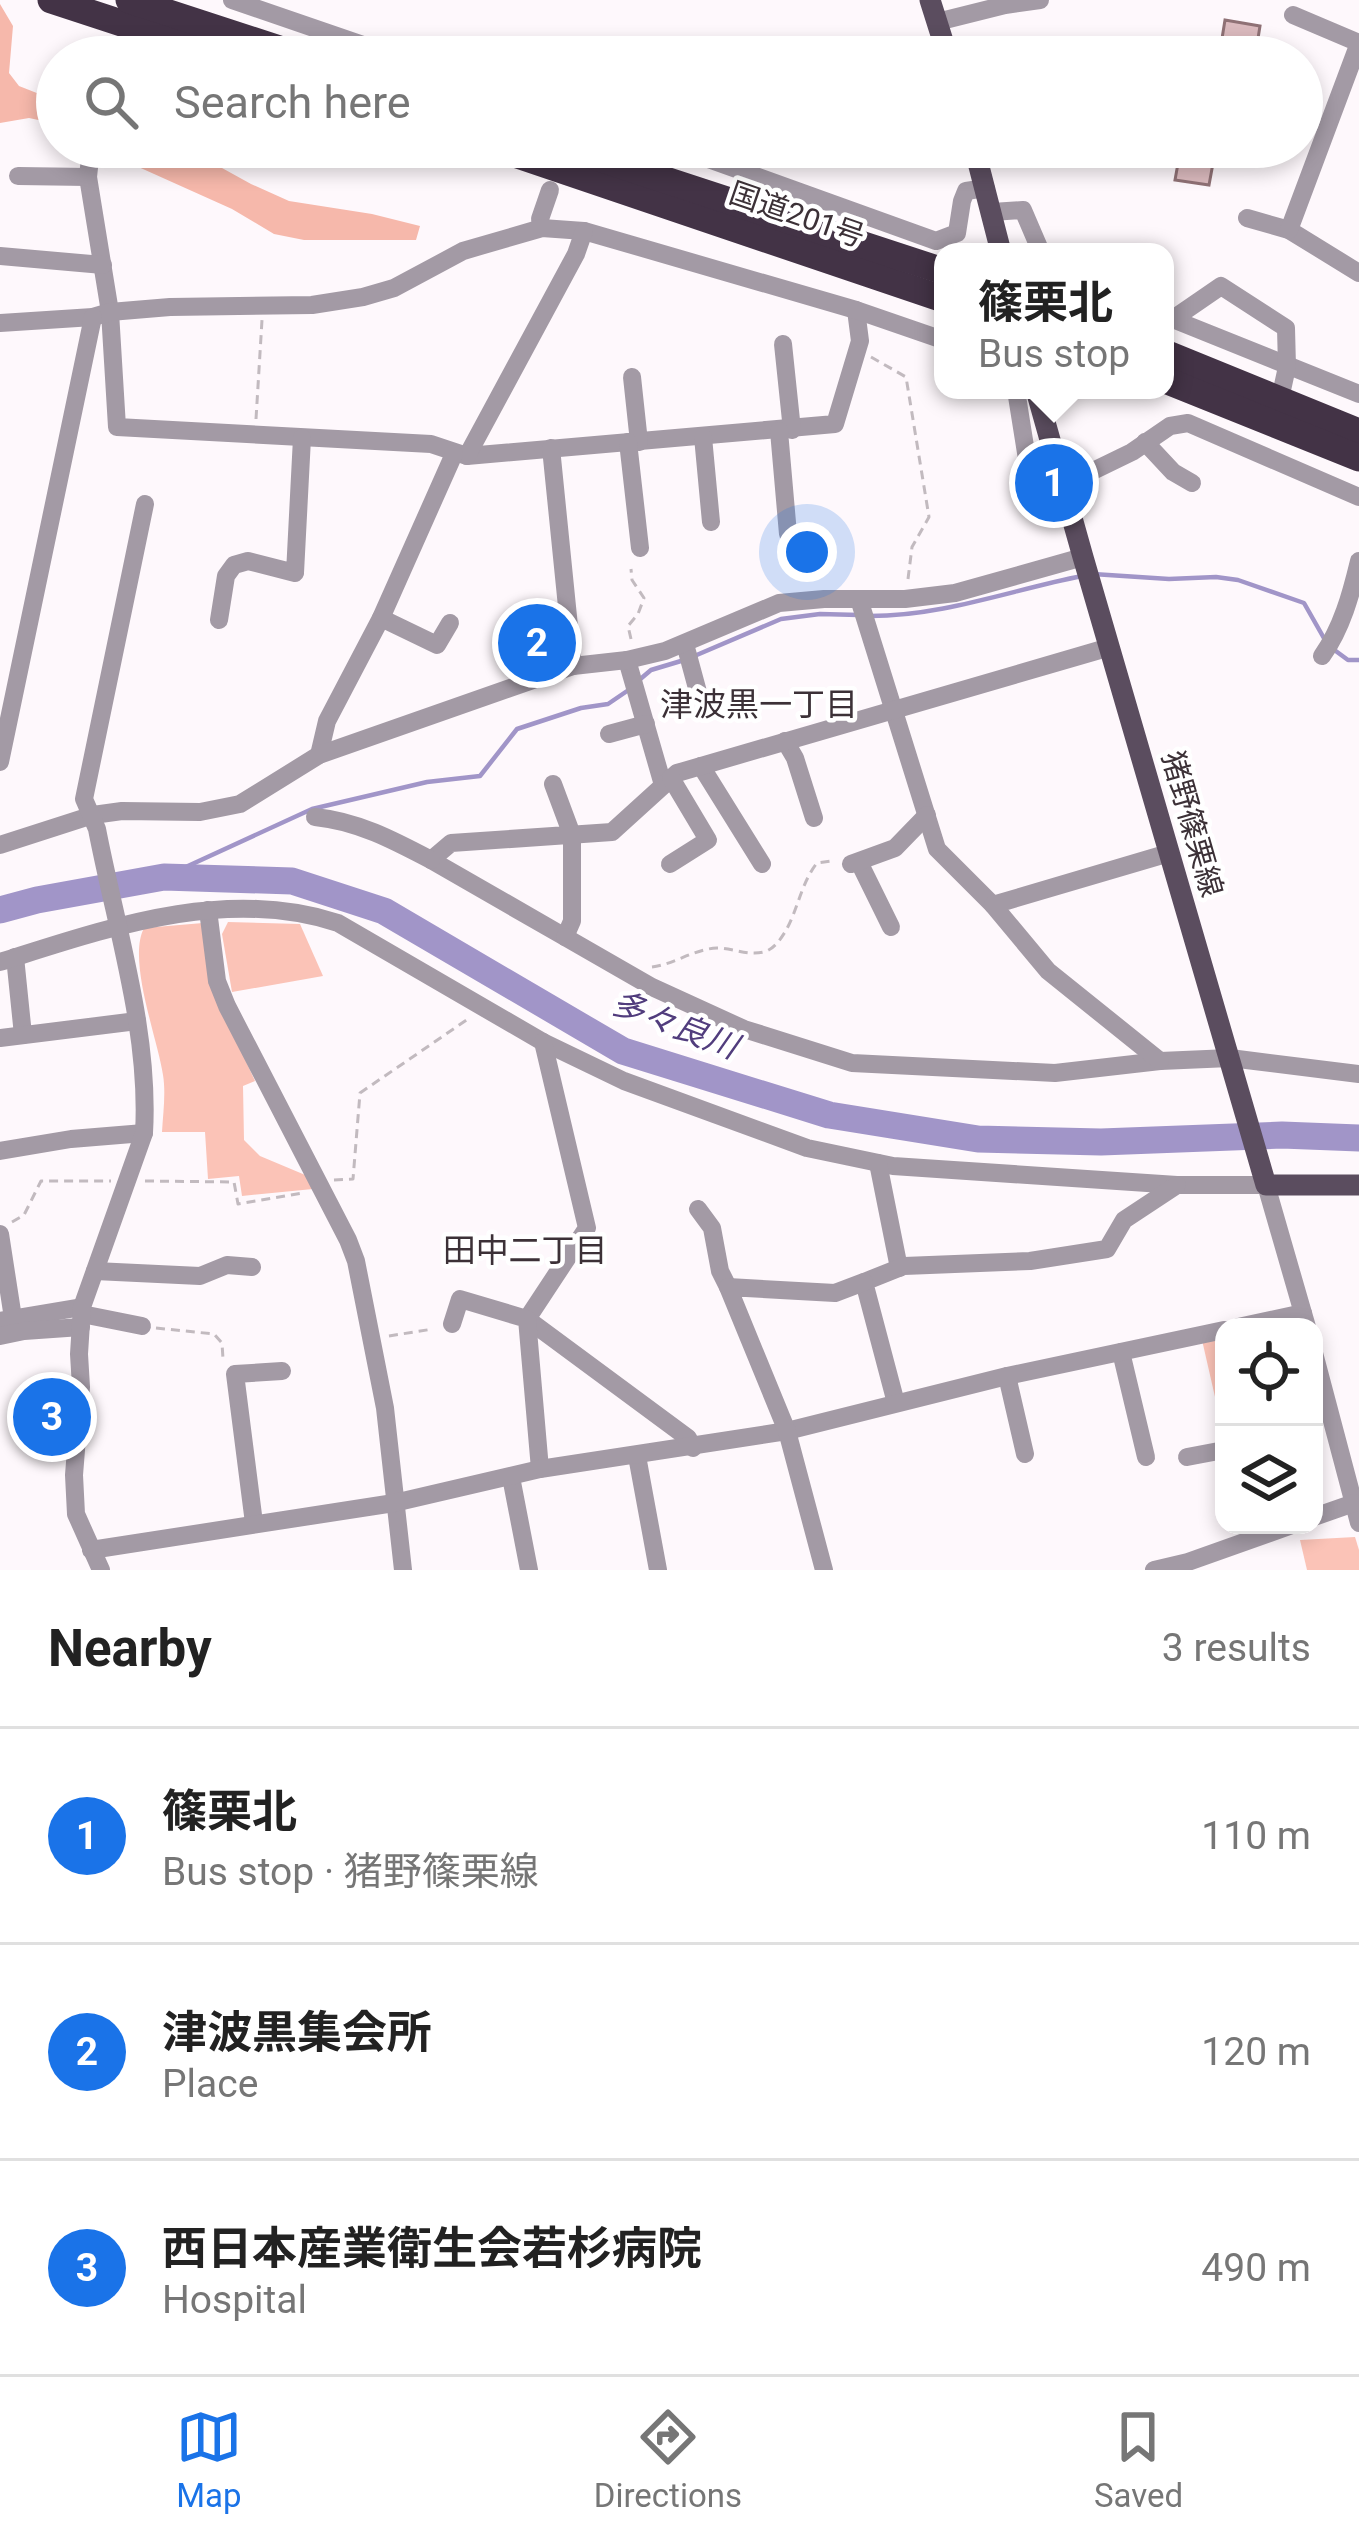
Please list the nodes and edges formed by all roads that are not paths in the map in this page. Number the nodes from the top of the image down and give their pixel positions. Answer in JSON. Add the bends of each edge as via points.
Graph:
{"nodes":[{"id":1,"x":52,"y":0,"type":"edge"},
{"id":2,"x":129,"y":0,"type":"edge"},
{"id":3,"x":232,"y":0,"type":"edge"},
{"id":4,"x":930,"y":0,"type":"edge"},
{"id":5,"x":1040,"y":0,"type":"edge"},
{"id":6,"x":1293,"y":15,"type":"dead end"},
{"id":7,"x":937,"y":22,"type":"junction"},
{"id":8,"x":161,"y":36,"type":"edge"},
{"id":9,"x":240,"y":36,"type":"edge"},
{"id":10,"x":337,"y":36,"type":"edge"},
{"id":11,"x":941,"y":36,"type":"edge"},
{"id":12,"x":1323,"y":139,"type":"edge"},
{"id":13,"x":81,"y":168,"type":"edge"},
{"id":14,"x":89,"y":168,"type":"edge"},
{"id":15,"x":556,"y":168,"type":"edge"},
{"id":16,"x":629,"y":168,"type":"edge"},
{"id":17,"x":733,"y":168,"type":"edge"},
{"id":18,"x":980,"y":168,"type":"edge"},
{"id":19,"x":1312,"y":168,"type":"edge"},
{"id":20,"x":18,"y":176,"type":"dead end"},
{"id":21,"x":986,"y":188,"type":"junction"},
{"id":22,"x":550,"y":190,"type":"dead end"},
{"id":23,"x":992,"y":212,"type":"junction"},
{"id":24,"x":1247,"y":218,"type":"dead end"},
{"id":25,"x":542,"y":228,"type":"junction"},
{"id":26,"x":1289,"y":230,"type":"junction"},
{"id":27,"x":584,"y":231,"type":"junction"},
{"id":28,"x":999,"y":243,"type":"edge"},
{"id":29,"x":1037,"y":243,"type":"edge"},
{"id":30,"x":0,"y":256,"type":"edge"},
{"id":31,"x":103,"y":265,"type":"junction"},
{"id":32,"x":934,"y":268,"type":"edge"},
{"id":33,"x":1359,"y":272,"type":"edge"},
{"id":34,"x":934,"y":296,"type":"edge"},
{"id":35,"x":856,"y":310,"type":"junction"},
{"id":36,"x":101,"y":315,"type":"junction"},
{"id":37,"x":1174,"y":315,"type":"edge"},
{"id":38,"x":1174,"y":320,"type":"edge"},
{"id":39,"x":0,"y":323,"type":"edge"},
{"id":40,"x":934,"y":337,"type":"edge"},
{"id":41,"x":783,"y":344,"type":"dead end"},
{"id":42,"x":1174,"y":357,"type":"edge"},
{"id":43,"x":1287,"y":367,"type":"junction"},
{"id":44,"x":632,"y":377,"type":"dead end"},
{"id":45,"x":1174,"y":383,"type":"edge"},
{"id":46,"x":1359,"y":383,"type":"edge"},
{"id":47,"x":1338,"y":385,"type":"junction"},
{"id":48,"x":1359,"y":394,"type":"edge"},
{"id":49,"x":1017,"y":399,"type":"edge"},
{"id":50,"x":1038,"y":399,"type":"edge"},
{"id":51,"x":1278,"y":412,"type":"junction"},
{"id":52,"x":786,"y":430,"type":"junction"},
{"id":53,"x":1359,"y":432,"type":"edge"},
{"id":54,"x":703,"y":437,"type":"junction"},
{"id":55,"x":302,"y":438,"type":"junction"},
{"id":56,"x":634,"y":442,"type":"junction"},
{"id":57,"x":1145,"y":442,"type":"junction"},
{"id":58,"x":551,"y":448,"type":"junction"},
{"id":59,"x":461,"y":455,"type":"junction"},
{"id":60,"x":1263,"y":457,"type":"junction"},
{"id":61,"x":1359,"y":458,"type":"edge"},
{"id":62,"x":1056,"y":464,"type":"junction"},
{"id":63,"x":1192,"y":483,"type":"dead end"},
{"id":64,"x":1062,"y":486,"type":"junction"},
{"id":65,"x":1359,"y":497,"type":"edge"},
{"id":66,"x":145,"y":504,"type":"dead end"},
{"id":67,"x":711,"y":522,"type":"dead end"},
{"id":68,"x":788,"y":534,"type":"dead end"},
{"id":69,"x":640,"y":548,"type":"dead end"},
{"id":70,"x":1083,"y":557,"type":"junction"},
{"id":71,"x":1359,"y":560,"type":"edge"},
{"id":72,"x":860,"y":599,"type":"junction"},
{"id":73,"x":381,"y":618,"type":"junction"},
{"id":74,"x":219,"y":620,"type":"dead end"},
{"id":75,"x":451,"y":623,"type":"dead end"},
{"id":76,"x":685,"y":644,"type":"junction"},
{"id":77,"x":1110,"y":646,"type":"junction"},
{"id":78,"x":1322,"y":656,"type":"dead end"},
{"id":79,"x":631,"y":659,"type":"junction"},
{"id":80,"x":572,"y":667,"type":"junction"},
{"id":81,"x":698,"y":692,"type":"dead end"},
{"id":82,"x":895,"y":709,"type":"junction"},
{"id":83,"x":646,"y":724,"type":"junction"},
{"id":84,"x":609,"y":734,"type":"dead end"},
{"id":85,"x":785,"y":741,"type":"junction"},
{"id":86,"x":320,"y":755,"type":"junction"},
{"id":87,"x":0,"y":762,"type":"edge"},
{"id":88,"x":701,"y":766,"type":"junction"},
{"id":89,"x":667,"y":782,"type":"junction"},
{"id":90,"x":553,"y":784,"type":"dead end"},
{"id":91,"x":927,"y":815,"type":"junction"},
{"id":92,"x":315,"y":818,"type":"dead end"},
{"id":93,"x":814,"y":818,"type":"dead end"},
{"id":94,"x":95,"y":822,"type":"junction"},
{"id":95,"x":572,"y":835,"type":"junction"},
{"id":96,"x":0,"y":844,"type":"edge"},
{"id":97,"x":1169,"y":853,"type":"junction"},
{"id":98,"x":430,"y":860,"type":"junction"},
{"id":99,"x":670,"y":864,"type":"dead end"},
{"id":100,"x":762,"y":864,"type":"dead end"},
{"id":101,"x":993,"y":905,"type":"junction"},
{"id":102,"x":208,"y":910,"type":"junction"},
{"id":103,"x":116,"y":922,"type":"junction"},
{"id":104,"x":891,"y":927,"type":"dead end"},
{"id":105,"x":565,"y":937,"type":"junction"},
{"id":106,"x":7,"y":960,"type":"edge"},
{"id":107,"x":136,"y":1021,"type":"junction"},
{"id":108,"x":23,"y":1035,"type":"junction"},
{"id":109,"x":0,"y":1038,"type":"edge"},
{"id":110,"x":542,"y":1042,"type":"junction"},
{"id":111,"x":1160,"y":1061,"type":"junction"},
{"id":112,"x":1231,"y":1062,"type":"junction"},
{"id":113,"x":1359,"y":1074,"type":"edge"},
{"id":114,"x":144,"y":1133,"type":"junction"},
{"id":115,"x":0,"y":1151,"type":"edge"},
{"id":116,"x":878,"y":1163,"type":"junction"},
{"id":117,"x":1265,"y":1180,"type":"junction"},
{"id":118,"x":1177,"y":1185,"type":"junction"},
{"id":119,"x":1359,"y":1185,"type":"edge"},
{"id":120,"x":698,"y":1208,"type":"dead end"},
{"id":121,"x":0,"y":1231,"type":"edge"},
{"id":122,"x":252,"y":1267,"type":"dead end"},
{"id":123,"x":898,"y":1268,"type":"junction"},
{"id":124,"x":95,"y":1270,"type":"junction"},
{"id":125,"x":864,"y":1282,"type":"junction"},
{"id":126,"x":728,"y":1287,"type":"junction"},
{"id":127,"x":82,"y":1316,"type":"junction"},
{"id":128,"x":527,"y":1318,"type":"junction"},
{"id":129,"x":1304,"y":1318,"type":"edge"},
{"id":130,"x":6,"y":1320,"type":"edge"},
{"id":131,"x":452,"y":1324,"type":"road end"},
{"id":132,"x":142,"y":1326,"type":"road end"},
{"id":133,"x":1215,"y":1332,"type":"edge"},
{"id":134,"x":0,"y":1336,"type":"edge"},
{"id":135,"x":1121,"y":1352,"type":"junction"},
{"id":136,"x":282,"y":1371,"type":"dead end"},
{"id":137,"x":1006,"y":1376,"type":"junction"},
{"id":138,"x":896,"y":1403,"type":"junction"},
{"id":139,"x":1324,"y":1429,"type":"edge"},
{"id":140,"x":787,"y":1431,"type":"junction"},
{"id":141,"x":693,"y":1448,"type":"junction"},
{"id":142,"x":1215,"y":1452,"type":"edge"},
{"id":143,"x":1025,"y":1454,"type":"dead end"},
{"id":144,"x":637,"y":1456,"type":"junction"},
{"id":145,"x":1146,"y":1457,"type":"dead end"},
{"id":146,"x":1187,"y":1457,"type":"dead end"},
{"id":147,"x":540,"y":1469,"type":"junction"},
{"id":148,"x":511,"y":1478,"type":"junction"},
{"id":149,"x":394,"y":1503,"type":"junction"},
{"id":150,"x":1354,"y":1503,"type":"junction"},
{"id":151,"x":1323,"y":1514,"type":"edge"},
{"id":152,"x":254,"y":1522,"type":"junction"},
{"id":153,"x":1359,"y":1523,"type":"edge"},
{"id":154,"x":1267,"y":1534,"type":"edge"},
{"id":155,"x":91,"y":1550,"type":"junction"},
{"id":156,"x":100,"y":1570,"type":"edge"},
{"id":157,"x":403,"y":1570,"type":"edge"},
{"id":158,"x":529,"y":1570,"type":"edge"},
{"id":159,"x":658,"y":1570,"type":"edge"},
{"id":160,"x":824,"y":1570,"type":"edge"},
{"id":161,"x":1154,"y":1570,"type":"edge"}],
"edges":[{"from":1,"to":8,"type":"highway"},
{"from":2,"to":9,"type":"highway"},
{"from":3,"to":10,"type":"street"},
{"from":4,"to":7,"type":"main road"},
{"from":5,"to":7,"type":"street"},
{"from":6,"to":12,"type":"street","via":[[1359,43]]},
{"from":7,"to":11,"type":"main road"},
{"from":13,"to":20,"type":"street"},
{"from":14,"to":31,"type":"street"},
{"from":15,"to":34,"type":"highway","name":"国道201号"},
{"from":16,"to":32,"type":"highway","name":"国道201号"},
{"from":17,"to":21,"type":"street","via":[[936,241],[957,233],[966,191]]},
{"from":18,"to":21,"type":"main road"},
{"from":19,"to":26,"type":"street"},
{"from":21,"to":23,"type":"main road"},
{"from":22,"to":25,"type":"street"},
{"from":23,"to":28,"type":"main road"},
{"from":23,"to":29,"type":"street","via":[[1024,210]]},
{"from":24,"to":26,"type":"street"},
{"from":25,"to":27,"type":"street"},
{"from":25,"to":36,"type":"street","via":[[463,251],[363,297]]},
{"from":26,"to":33,"type":"street"},
{"from":27,"to":35,"type":"street"},
{"from":27,"to":59,"type":"street"},
{"from":30,"to":31,"type":"street"},
{"from":31,"to":36,"type":"street"},
{"from":35,"to":40,"type":"street"},
{"from":35,"to":52,"type":"street","via":[[860,340],[835,424]]},
{"from":36,"to":39,"type":"street"},
{"from":36,"to":55,"type":"street","via":[[118,427]]},
{"from":36,"to":87,"type":"street"},
{"from":37,"to":43,"type":"street","via":[[1221,286],[1286,328]]},
{"from":38,"to":43,"type":"street"},
{"from":41,"to":52,"type":"street"},
{"from":42,"to":51,"type":"highway"},
{"from":43,"to":47,"type":"street"},
{"from":43,"to":51,"type":"street"},
{"from":44,"to":56,"type":"street"},
{"from":45,"to":51,"type":"highway"},
{"from":46,"to":47,"type":"street"},
{"from":47,"to":48,"type":"street"},
{"from":49,"to":62,"type":"street","via":[[1027,459]]},
{"from":50,"to":62,"type":"main road","name":"猪野篠栗線"},
{"from":51,"to":53,"type":"highway"},
{"from":51,"to":60,"type":"street"},
{"from":51,"to":61,"type":"highway"},
{"from":52,"to":54,"type":"street"},
{"from":52,"to":68,"type":"street"},
{"from":54,"to":56,"type":"street"},
{"from":54,"to":67,"type":"street"},
{"from":55,"to":59,"type":"street","via":[[431,444]]},
{"from":55,"to":74,"type":"street","via":[[295,573],[234,565]]},
{"from":56,"to":58,"type":"street"},
{"from":56,"to":69,"type":"street"},
{"from":57,"to":60,"type":"street","via":[[1188,423]]},
{"from":57,"to":63,"type":"street"},
{"from":57,"to":64,"type":"street"},
{"from":58,"to":59,"type":"street"},
{"from":58,"to":80,"type":"street"},
{"from":59,"to":73,"type":"street"},
{"from":60,"to":65,"type":"street"},
{"from":62,"to":64,"type":"main road","name":"猪野篠栗線"},
{"from":64,"to":70,"type":"main road","name":"猪野篠栗線"},
{"from":66,"to":94,"type":"street","via":[[84,800]]},
{"from":70,"to":72,"type":"street","via":[[955,593]]},
{"from":70,"to":77,"type":"main road","name":"猪野篠栗線"},
{"from":71,"to":78,"type":"street"},
{"from":72,"to":76,"type":"street","via":[[779,603]]},
{"from":72,"to":82,"type":"street"},
{"from":73,"to":75,"type":"street","via":[[436,645]]},
{"from":73,"to":86,"type":"street","via":[[327,721]]},
{"from":76,"to":79,"type":"street"},
{"from":76,"to":81,"type":"street"},
{"from":77,"to":82,"type":"street"},
{"from":77,"to":97,"type":"main road","name":"猪野篠栗線"},
{"from":79,"to":80,"type":"street"},
{"from":79,"to":83,"type":"street"},
{"from":80,"to":86,"type":"street"},
{"from":82,"to":85,"type":"street"},
{"from":82,"to":91,"type":"street"},
{"from":83,"to":84,"type":"street"},
{"from":83,"to":89,"type":"street"},
{"from":85,"to":88,"type":"street"},
{"from":85,"to":93,"type":"street"},
{"from":86,"to":94,"type":"street","via":[[240,805],[122,811]]},
{"from":88,"to":89,"type":"street"},
{"from":88,"to":100,"type":"street"},
{"from":89,"to":95,"type":"street","via":[[612,832]]},
{"from":89,"to":99,"type":"street","via":[[708,840]]},
{"from":90,"to":95,"type":"street"},
{"from":91,"to":101,"type":"street","via":[[937,849]]},
{"from":91,"to":104,"type":"street","via":[[895,848],[855,863]]},
{"from":92,"to":98,"type":"street","via":[[379,832]]},
{"from":94,"to":96,"type":"street"},
{"from":94,"to":103,"type":"street"},
{"from":95,"to":98,"type":"street","via":[[451,843]]},
{"from":95,"to":105,"type":"street"},
{"from":97,"to":101,"type":"street"},
{"from":97,"to":112,"type":"main road","name":"猪野篠栗線"},
{"from":98,"to":105,"type":"street"},
{"from":101,"to":111,"type":"street","via":[[1048,971]]},
{"from":102,"to":103,"type":"street"},
{"from":102,"to":110,"type":"street","via":[[279,909],[338,923]]},
{"from":102,"to":149,"type":"street","via":[[222,994],[356,1261]]},
{"from":103,"to":106,"type":"street"},
{"from":103,"to":107,"type":"street"},
{"from":105,"to":111,"type":"street","via":[[744,1029],[852,1063],[1055,1073]]},
{"from":106,"to":108,"type":"street"},
{"from":107,"to":108,"type":"street"},
{"from":107,"to":114,"type":"street"},
{"from":108,"to":109,"type":"street"},
{"from":110,"to":116,"type":"street","via":[[734,1122]]},
{"from":110,"to":128,"type":"street","via":[[587,1228]]},
{"from":111,"to":112,"type":"street"},
{"from":112,"to":113,"type":"street"},
{"from":112,"to":117,"type":"main road","name":"猪野篠栗線"},
{"from":114,"to":115,"type":"street"},
{"from":114,"to":124,"type":"street"},
{"from":116,"to":118,"type":"street"},
{"from":116,"to":123,"type":"street"},
{"from":117,"to":118,"type":"street"},
{"from":117,"to":119,"type":"main road"},
{"from":117,"to":129,"type":"street"},
{"from":118,"to":123,"type":"street","via":[[1124,1220],[1107,1249]]},
{"from":120,"to":126,"type":"street"},
{"from":121,"to":130,"type":"street"},
{"from":122,"to":124,"type":"street","via":[[227,1265],[200,1276]]},
{"from":123,"to":125,"type":"street"},
{"from":124,"to":127,"type":"street"},
{"from":125,"to":126,"type":"street","via":[[836,1293]]},
{"from":125,"to":138,"type":"street"},
{"from":126,"to":140,"type":"street"},
{"from":127,"to":130,"type":"street"},
{"from":127,"to":132,"type":"street"},
{"from":127,"to":134,"type":"street"},
{"from":127,"to":155,"type":"street","via":[[74,1475],[76,1514]]},
{"from":128,"to":131,"type":"street","via":[[460,1299]]},
{"from":128,"to":141,"type":"street"},
{"from":128,"to":147,"type":"street"},
{"from":133,"to":135,"type":"street"},
{"from":135,"to":137,"type":"street"},
{"from":135,"to":145,"type":"street"},
{"from":136,"to":152,"type":"street","via":[[235,1374]]},
{"from":137,"to":138,"type":"street"},
{"from":137,"to":143,"type":"street"},
{"from":138,"to":140,"type":"street"},
{"from":139,"to":150,"type":"street"},
{"from":140,"to":141,"type":"street"},
{"from":140,"to":160,"type":"street"},
{"from":141,"to":144,"type":"street"},
{"from":142,"to":146,"type":"street"},
{"from":144,"to":147,"type":"street"},
{"from":144,"to":159,"type":"street"},
{"from":147,"to":148,"type":"street"},
{"from":148,"to":149,"type":"street"},
{"from":148,"to":158,"type":"street"},
{"from":149,"to":152,"type":"street"},
{"from":149,"to":157,"type":"street"},
{"from":150,"to":151,"type":"street"},
{"from":150,"to":153,"type":"street"},
{"from":152,"to":155,"type":"street"},
{"from":154,"to":161,"type":"street"},
{"from":155,"to":156,"type":"street"}]}
